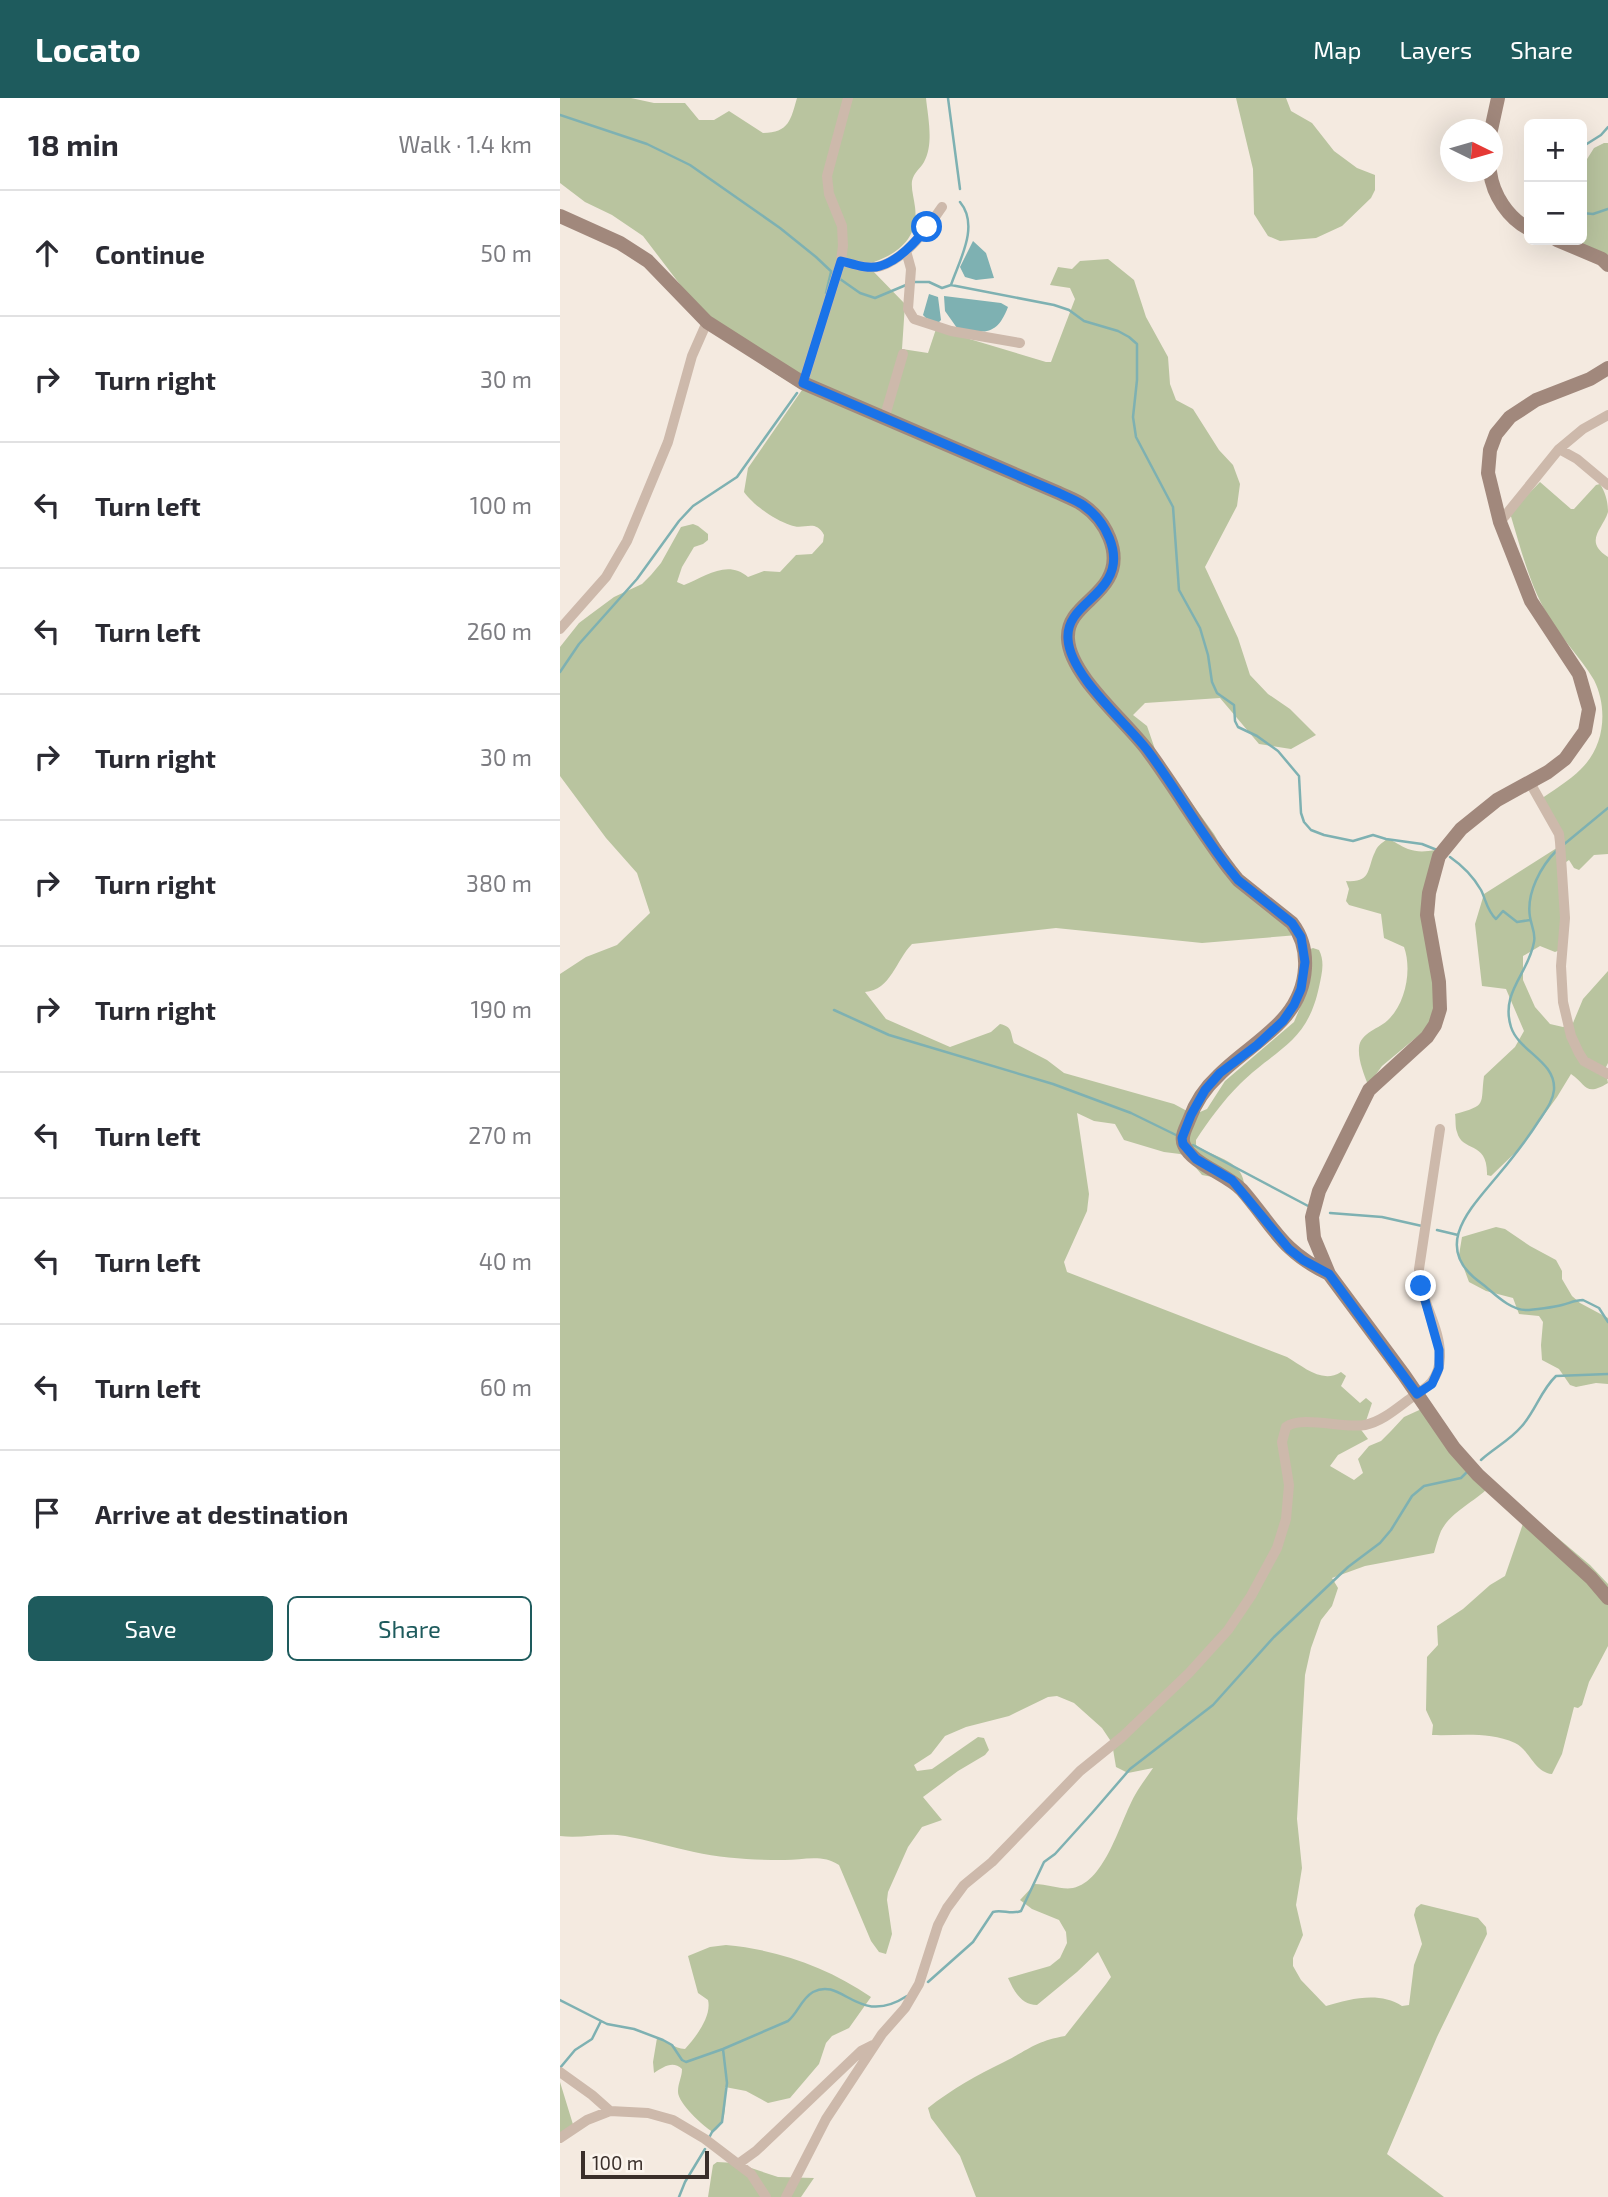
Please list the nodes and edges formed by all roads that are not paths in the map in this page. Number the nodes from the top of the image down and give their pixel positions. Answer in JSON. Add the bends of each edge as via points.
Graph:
{"nodes":[{"id":1,"x":848,"y":98,"type":"edge"},
{"id":2,"x":1498,"y":98,"type":"edge"},
{"id":3,"x":1493,"y":119,"type":"edge"},
{"id":4,"x":1493,"y":182,"type":"edge"},
{"id":5,"x":942,"y":207,"type":"dead end"},
{"id":6,"x":560,"y":216,"type":"edge"},
{"id":7,"x":1524,"y":225,"type":"edge"},
{"id":8,"x":1569,"y":245,"type":"edge"},
{"id":9,"x":905,"y":250,"type":"junction"},
{"id":10,"x":1608,"y":264,"type":"edge"},
{"id":11,"x":840,"y":266,"type":"junction"},
{"id":12,"x":707,"y":322,"type":"junction"},
{"id":13,"x":1020,"y":344,"type":"dead end"},
{"id":14,"x":903,"y":354,"type":"dead end"},
{"id":15,"x":1608,"y":368,"type":"edge"},
{"id":16,"x":803,"y":383,"type":"junction"},
{"id":17,"x":1608,"y":415,"type":"edge"},
{"id":18,"x":884,"y":419,"type":"junction"},
{"id":19,"x":1559,"y":449,"type":"junction"},
{"id":20,"x":1608,"y":485,"type":"edge"},
{"id":21,"x":1500,"y":522,"type":"junction"},
{"id":22,"x":560,"y":629,"type":"edge"},
{"id":23,"x":1530,"y":781,"type":"junction"},
{"id":24,"x":1608,"y":1074,"type":"edge"},
{"id":25,"x":1440,"y":1129,"type":"dead end"},
{"id":26,"x":1329,"y":1274,"type":"junction"},
{"id":27,"x":1417,"y":1394,"type":"junction"},
{"id":28,"x":1608,"y":1598,"type":"edge"},
{"id":29,"x":876,"y":2043,"type":"junction"},
{"id":30,"x":560,"y":2072,"type":"edge"},
{"id":31,"x":610,"y":2111,"type":"junction"},
{"id":32,"x":560,"y":2138,"type":"edge"},
{"id":33,"x":738,"y":2164,"type":"junction"},
{"id":34,"x":766,"y":2197,"type":"edge"},
{"id":35,"x":786,"y":2197,"type":"edge"}],
"edges":[{"from":1,"to":11,"type":"street","via":[[827,176],[842,226]]},
{"from":2,"to":3,"type":"main road"},
{"from":4,"to":7,"type":"main road","via":[[1498,199]]},
{"from":5,"to":9,"type":"street"},
{"from":6,"to":12,"type":"main road","via":[[648,261]]},
{"from":8,"to":10,"type":"main road"},
{"from":9,"to":11,"type":"street","via":[[880,266]]},
{"from":9,"to":13,"type":"street","via":[[910,260],[908,309],[914,319]]},
{"from":11,"to":16,"type":"street"},
{"from":12,"to":16,"type":"main road"},
{"from":12,"to":22,"type":"street","via":[[692,356],[668,442],[627,541],[606,577]]},
{"from":14,"to":18,"type":"street"},
{"from":15,"to":21,"type":"main road","via":[[1536,400],[1510,417],[1496,434],[1488,473]]},
{"from":16,"to":18,"type":"main road"},
{"from":17,"to":19,"type":"street"},
{"from":18,"to":26,"type":"main road","via":[[1059,493],[1084,505],[1101,521],[1114,561],[1109,578],[1069,625],[1074,659],[1083,676],[1148,751],[1230,870],[1292,923],[1303,946],[1305,975],[1294,1005],[1283,1021],[1205,1090],[1191,1115],[1183,1144],[1196,1159],[1232,1180],[1289,1249]]},
{"from":19,"to":20,"type":"street"},
{"from":19,"to":21,"type":"street"},
{"from":21,"to":23,"type":"main road","via":[[1531,601],[1579,674],[1589,709],[1585,731],[1565,759]]},
{"from":23,"to":24,"type":"street","via":[[1559,834],[1566,1017],[1584,1060]]},
{"from":23,"to":26,"type":"main road","via":[[1473,819],[1439,856],[1427,915],[1440,1009],[1427,1037],[1369,1090],[1318,1191],[1312,1217],[1314,1238]]},
{"from":25,"to":27,"type":"street","via":[[1419,1276],[1440,1357],[1432,1384]]},
{"from":26,"to":27,"type":"main road"},
{"from":27,"to":28,"type":"main road","via":[[1478,1475]]},
{"from":27,"to":29,"type":"street","via":[[1368,1424],[1298,1422],[1286,1427],[1282,1442],[1289,1485],[1286,1520],[1278,1548],[1251,1596],[1189,1673],[964,1885],[939,1925],[919,1984]]},
{"from":29,"to":33,"type":"street","via":[[861,2051]]},
{"from":29,"to":35,"type":"street","via":[[826,2119]]},
{"from":30,"to":31,"type":"street"},
{"from":31,"to":32,"type":"street"},
{"from":31,"to":33,"type":"street","via":[[673,2120]]},
{"from":33,"to":34,"type":"street"}]}
